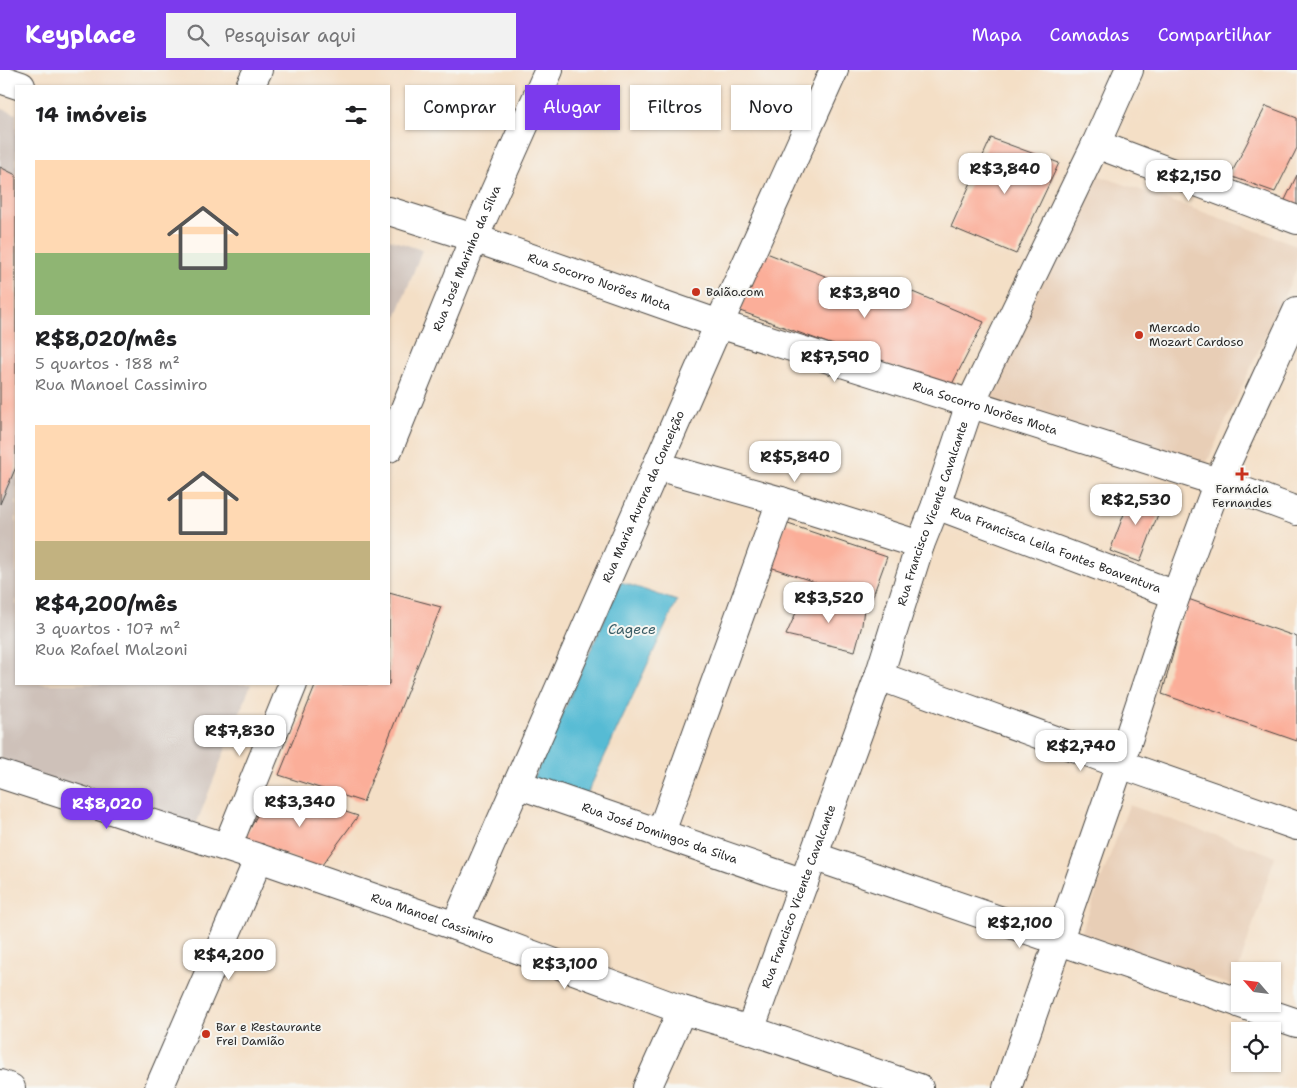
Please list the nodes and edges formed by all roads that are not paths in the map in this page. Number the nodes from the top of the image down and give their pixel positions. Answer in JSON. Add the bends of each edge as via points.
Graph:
{"nodes":[{"id":1,"x":258,"y":70,"type":"edge"},
{"id":2,"x":549,"y":70,"type":"edge"},
{"id":3,"x":834,"y":70,"type":"edge"},
{"id":4,"x":1129,"y":70,"type":"edge"},
{"id":5,"x":0,"y":79,"type":"edge"},
{"id":6,"x":18,"y":85,"type":"edge"},
{"id":7,"x":250,"y":85,"type":"edge"},
{"id":8,"x":1096,"y":144,"type":"junction"},
{"id":9,"x":390,"y":211,"type":"edge"},
{"id":10,"x":1297,"y":220,"type":"edge"},
{"id":11,"x":474,"y":238,"type":"junction"},
{"id":12,"x":1297,"y":311,"type":"edge"},
{"id":13,"x":719,"y":324,"type":"junction"},
{"id":14,"x":970,"y":404,"type":"junction"},
{"id":15,"x":390,"y":446,"type":"edge"},
{"id":16,"x":657,"y":466,"type":"junction"},
{"id":17,"x":1218,"y":482,"type":"junction"},
{"id":18,"x":781,"y":501,"type":"junction"},
{"id":19,"x":936,"y":506,"type":"junction"},
{"id":20,"x":1297,"y":511,"type":"edge"},
{"id":21,"x":920,"y":545,"type":"junction"},
{"id":22,"x":1176,"y":595,"type":"junction"},
{"id":23,"x":879,"y":676,"type":"junction"},
{"id":24,"x":293,"y":685,"type":"edge"},
{"id":25,"x":1120,"y":764,"type":"junction"},
{"id":26,"x":0,"y":774,"type":"edge"},
{"id":27,"x":517,"y":784,"type":"junction"},
{"id":28,"x":1297,"y":826,"type":"edge"},
{"id":29,"x":660,"y":835,"type":"junction"},
{"id":30,"x":227,"y":847,"type":"junction"},
{"id":31,"x":813,"y":856,"type":"junction"},
{"id":32,"x":259,"y":858,"type":"junction"},
{"id":33,"x":804,"y":883,"type":"junction"},
{"id":34,"x":455,"y":926,"type":"junction"},
{"id":35,"x":1058,"y":940,"type":"junction"},
{"id":36,"x":1231,"y":1001,"type":"edge"},
{"id":37,"x":682,"y":1010,"type":"junction"},
{"id":38,"x":1264,"y":1012,"type":"edge"},
{"id":39,"x":1297,"y":1023,"type":"edge"},
{"id":40,"x":750,"y":1030,"type":"junction"},
{"id":41,"x":0,"y":1084,"type":"edge"},
{"id":42,"x":11,"y":1088,"type":"edge"},
{"id":43,"x":159,"y":1088,"type":"edge"},
{"id":44,"x":647,"y":1088,"type":"edge"},
{"id":45,"x":919,"y":1088,"type":"edge"},
{"id":46,"x":1007,"y":1088,"type":"edge"}],
"edges":[{"from":1,"to":7,"type":"street"},
{"from":2,"to":11,"type":"street","name":"Rua José Marinho da Silva"},
{"from":3,"to":13,"type":"street","name":"Rua Maria Aurora da Conceição"},
{"from":4,"to":8,"type":"street","name":"Rua Francisco Vicente Cavalcante"},
{"from":5,"to":6,"type":"street"},
{"from":8,"to":10,"type":"street"},
{"from":8,"to":14,"type":"street","name":"Rua Francisco Vicente Cavalcante"},
{"from":9,"to":11,"type":"street","name":"Rua Socorro Norões Mota"},
{"from":11,"to":13,"type":"street","name":"Rua Socorro Norões Mota"},
{"from":11,"to":15,"type":"street","name":"Rua José Marinho da Silva"},
{"from":12,"to":17,"type":"street"},
{"from":13,"to":14,"type":"street","name":"Rua Socorro Norões Mota"},
{"from":13,"to":16,"type":"street","name":"Rua Maria Aurora da Conceição"},
{"from":14,"to":17,"type":"street","name":"Rua Socorro Norões Mota"},
{"from":14,"to":19,"type":"street","name":"Rua Francisco Vicente Cavalcante"},
{"from":16,"to":18,"type":"street"},
{"from":16,"to":27,"type":"street","name":"Rua Maria Aurora da Conceição"},
{"from":17,"to":20,"type":"street","name":"Rua Socorro Norões Mota"},
{"from":17,"to":22,"type":"street"},
{"from":18,"to":21,"type":"street"},
{"from":18,"to":29,"type":"street"},
{"from":19,"to":21,"type":"street","name":"Rua Francisco Vicente Cavalcante"},
{"from":19,"to":22,"type":"street","name":"Rua Francisca Leila Fontes Boaventura"},
{"from":21,"to":23,"type":"street","name":"Rua Francisco Vicente Cavalcante"},
{"from":22,"to":25,"type":"street"},
{"from":23,"to":25,"type":"street"},
{"from":23,"to":31,"type":"street","name":"Rua Francisco Vicente Cavalcante"},
{"from":24,"to":30,"type":"street"},
{"from":25,"to":28,"type":"street"},
{"from":25,"to":35,"type":"street"},
{"from":26,"to":30,"type":"street","name":"Rua Manoel Cassimiro"},
{"from":27,"to":29,"type":"street","name":"Rua José Domingos da Silva"},
{"from":27,"to":34,"type":"street","name":"Rua Maria Aurora da Conceição"},
{"from":29,"to":33,"type":"street","name":"Rua José Domingos da Silva"},
{"from":30,"to":32,"type":"street","name":"Rua Manoel Cassimiro"},
{"from":31,"to":33,"type":"street","name":"Rua Francisco Vicente Cavalcante"},
{"from":31,"to":35,"type":"street"},
{"from":32,"to":34,"type":"street","name":"Rua Manoel Cassimiro"},
{"from":32,"to":43,"type":"street"},
{"from":33,"to":40,"type":"street","name":"Rua Francisco Vicente Cavalcante"},
{"from":34,"to":37,"type":"street","name":"Rua Manoel Cassimiro"},
{"from":35,"to":36,"type":"street"},
{"from":35,"to":46,"type":"street"},
{"from":37,"to":40,"type":"street","name":"Rua Manoel Cassimiro"},
{"from":37,"to":44,"type":"street"},
{"from":38,"to":39,"type":"street"},
{"from":40,"to":45,"type":"street","name":"Rua Manoel Cassimiro"},
{"from":41,"to":42,"type":"street"}]}
